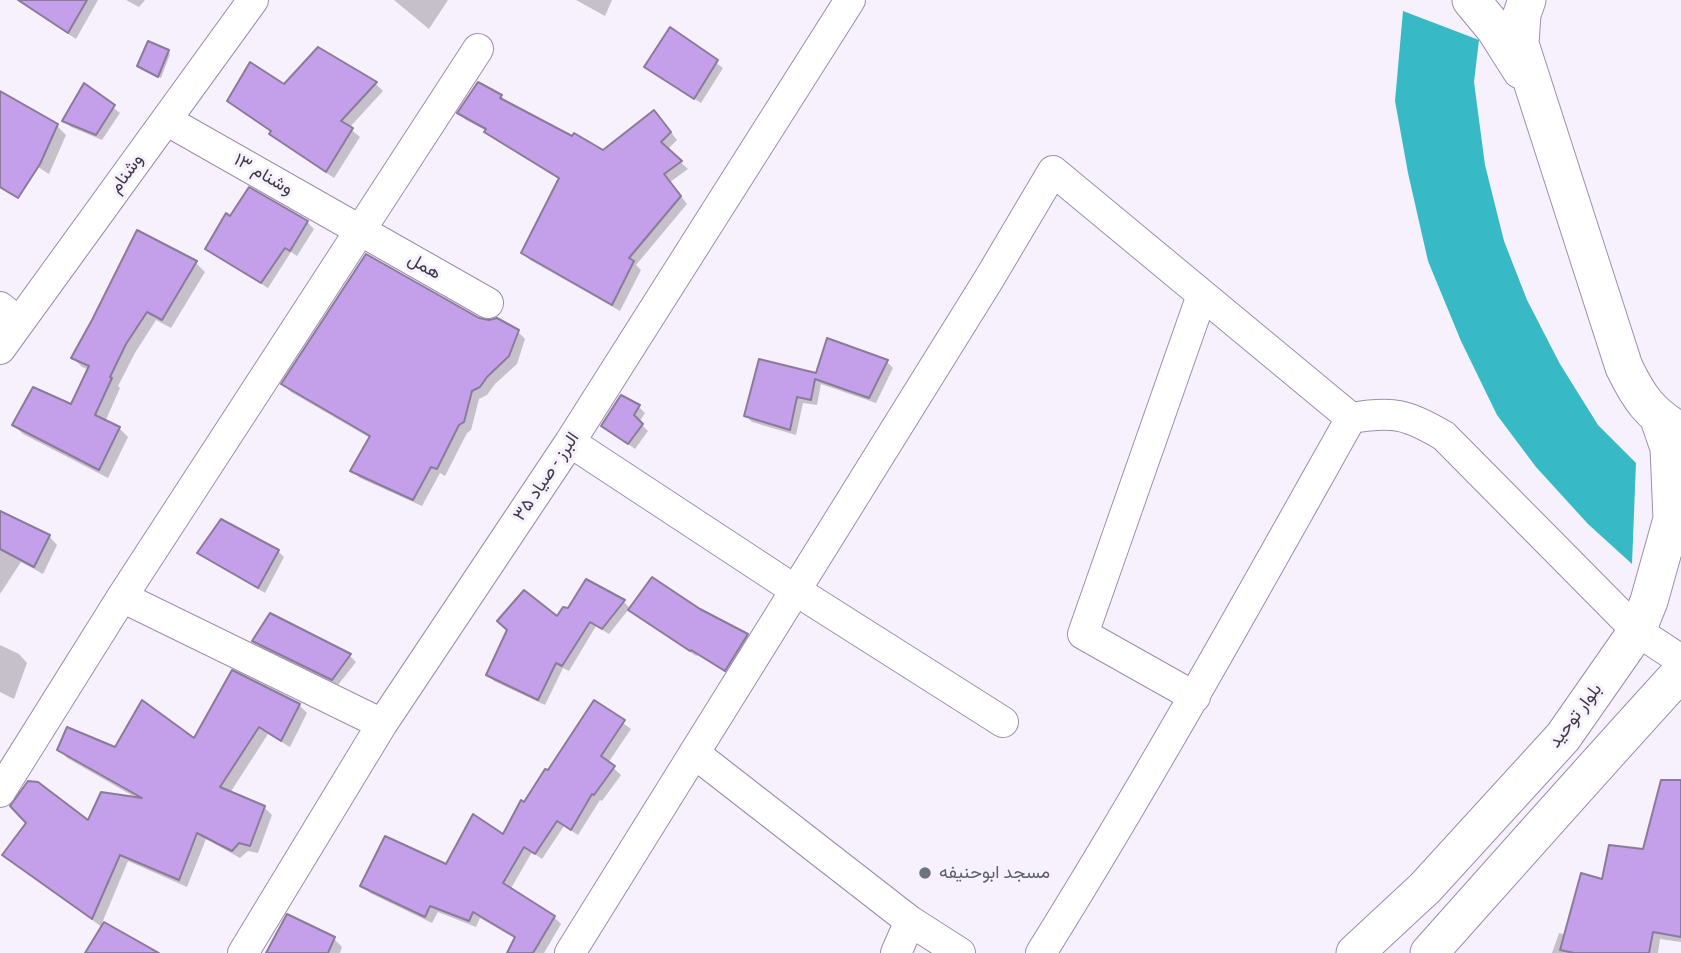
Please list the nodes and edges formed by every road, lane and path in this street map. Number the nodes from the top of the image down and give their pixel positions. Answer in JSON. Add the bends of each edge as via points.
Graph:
{"nodes":[{"id":1,"x":253,"y":0,"type":"edge"},
{"id":2,"x":850,"y":0,"type":"edge"},
{"id":3,"x":1471,"y":0,"type":"edge"},
{"id":4,"x":1527,"y":0,"type":"edge"},
{"id":5,"x":478,"y":49,"type":"dead end"},
{"id":6,"x":1536,"y":94,"type":"junction"},
{"id":7,"x":166,"y":120,"type":"junction"},
{"id":8,"x":360,"y":230,"type":"junction"},
{"id":9,"x":1202,"y":295,"type":"junction"},
{"id":10,"x":488,"y":303,"type":"dead end"},
{"id":11,"x":10,"y":314,"type":"edge"},
{"id":12,"x":0,"y":349,"type":"edge"},
{"id":13,"x":1351,"y":418,"type":"junction"},
{"id":14,"x":1670,"y":425,"type":"edge"},
{"id":15,"x":570,"y":442,"type":"junction"},
{"id":16,"x":795,"y":590,"type":"junction"},
{"id":17,"x":122,"y":597,"type":"junction"},
{"id":18,"x":1637,"y":631,"type":"junction"},
{"id":19,"x":1681,"y":660,"type":"edge"},
{"id":20,"x":1681,"y":672,"type":"edge"},
{"id":21,"x":1195,"y":697,"type":"junction"},
{"id":22,"x":1003,"y":722,"type":"dead end"},
{"id":23,"x":382,"y":724,"type":"junction"},
{"id":24,"x":694,"y":753,"type":"junction"},
{"id":25,"x":0,"y":792,"type":"edge"},
{"id":26,"x":910,"y":921,"type":"junction"},
{"id":27,"x":243,"y":953,"type":"edge"},
{"id":28,"x":570,"y":953,"type":"edge"},
{"id":29,"x":896,"y":953,"type":"edge"},
{"id":30,"x":960,"y":953,"type":"edge"},
{"id":31,"x":1041,"y":953,"type":"edge"},
{"id":32,"x":1355,"y":953,"type":"edge"},
{"id":33,"x":1429,"y":953,"type":"edge"}],
"edges":[{"from":1,"to":7,"type":"street","name":"وشنام"},
{"from":2,"to":15,"type":"street","name":"البرز - صیاد ۳۵"},
{"from":3,"to":6,"type":"main road"},
{"from":4,"to":6,"type":"main road","via":[[1520,44]]},
{"from":5,"to":8,"type":"street"},
{"from":6,"to":14,"type":"main road","via":[[1624,368],[1636,392]]},
{"from":7,"to":8,"type":"street","name":"وشنام ۱۳"},
{"from":7,"to":11,"type":"street","name":"وشنام"},
{"from":8,"to":10,"type":"street","name":"همل"},
{"from":8,"to":17,"type":"street"},
{"from":9,"to":13,"type":"street"},
{"from":9,"to":16,"type":"street","via":[[1053,170]]},
{"from":9,"to":21,"type":"street","via":[[1083,634]]},
{"from":11,"to":12,"type":"street","name":"وشنام"},
{"from":13,"to":18,"type":"street","via":[[1399,415],[1444,436]]},
{"from":13,"to":21,"type":"street"},
{"from":14,"to":18,"type":"main road","name":"بلوار توحید","via":[[1672,519]]},
{"from":15,"to":16,"type":"street"},
{"from":15,"to":23,"type":"street","name":"البرز - صیاد ۳۵"},
{"from":16,"to":22,"type":"street"},
{"from":16,"to":24,"type":"street"},
{"from":17,"to":23,"type":"street"},
{"from":17,"to":25,"type":"street"},
{"from":18,"to":19,"type":"street"},
{"from":18,"to":32,"type":"main road","name":"بلوار توحید","via":[[1563,737],[1425,888]]},
{"from":20,"to":33,"type":"main road"},
{"from":21,"to":31,"type":"street"},
{"from":23,"to":27,"type":"street","name":"البرز - صیاد ۳۵"},
{"from":24,"to":26,"type":"street"},
{"from":24,"to":28,"type":"street"},
{"from":26,"to":29,"type":"street"},
{"from":26,"to":30,"type":"street"}]}
